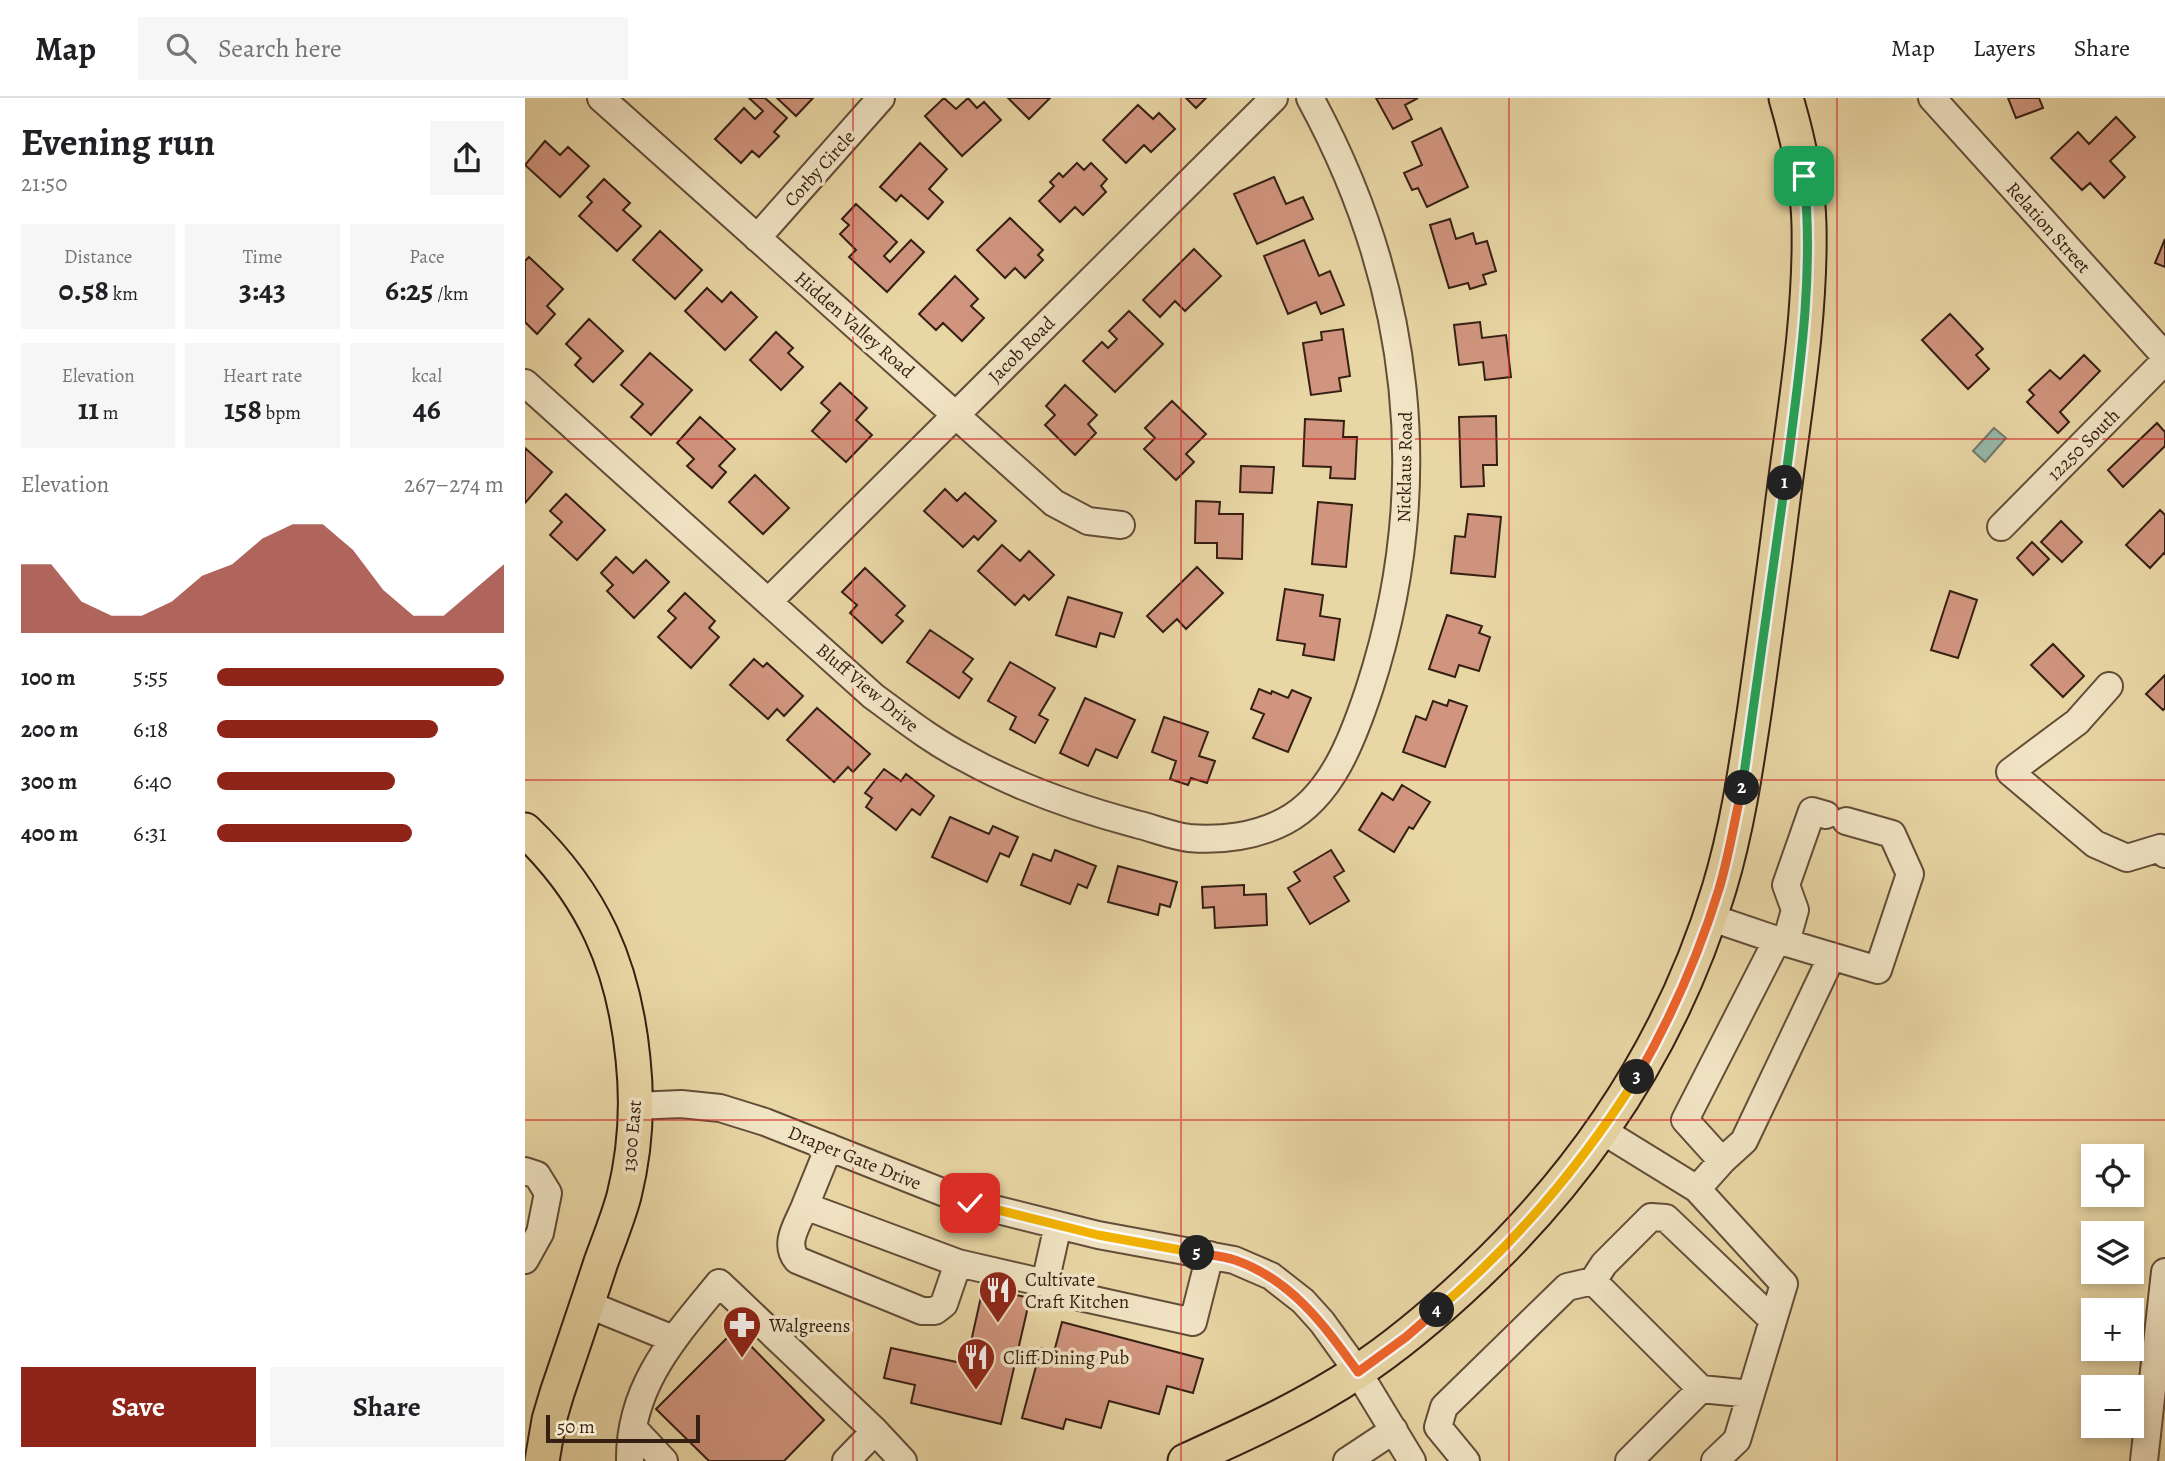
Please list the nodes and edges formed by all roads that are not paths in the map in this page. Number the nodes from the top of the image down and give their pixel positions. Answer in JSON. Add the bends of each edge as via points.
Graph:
{"nodes":[{"id":1,"x":601,"y":98,"type":"edge"},
{"id":2,"x":881,"y":98,"type":"edge"},
{"id":3,"x":1274,"y":98,"type":"edge"},
{"id":4,"x":1310,"y":98,"type":"edge"},
{"id":5,"x":1786,"y":98,"type":"edge"},
{"id":6,"x":1932,"y":98,"type":"edge"},
{"id":7,"x":757,"y":238,"type":"junction"},
{"id":8,"x":2165,"y":355,"type":"edge"},
{"id":9,"x":2165,"y":361,"type":"edge"},
{"id":10,"x":525,"y":383,"type":"edge"},
{"id":11,"x":956,"y":413,"type":"junction"},
{"id":12,"x":1121,"y":524,"type":"dead end"},
{"id":13,"x":2001,"y":527,"type":"dead end"},
{"id":14,"x":769,"y":601,"type":"junction"},
{"id":15,"x":2109,"y":687,"type":"dead end"},
{"id":16,"x":1285,"y":821,"type":"joint"},
{"id":17,"x":530,"y":843,"type":"edge"},
{"id":18,"x":2165,"y":854,"type":"edge"},
{"id":19,"x":1709,"y":917,"type":"junction"},
{"id":20,"x":1781,"y":941,"type":"junction"},
{"id":21,"x":1832,"y":956,"type":"junction"},
{"id":22,"x":636,"y":1106,"type":"junction"},
{"id":23,"x":1603,"y":1131,"type":"junction"},
{"id":24,"x":829,"y":1147,"type":"junction"},
{"id":25,"x":1722,"y":1161,"type":"junction"},
{"id":26,"x":525,"y":1171,"type":"edge"},
{"id":27,"x":1697,"y":1189,"type":"junction"},
{"id":28,"x":805,"y":1206,"type":"junction"},
{"id":29,"x":1058,"y":1225,"type":"junction"},
{"id":30,"x":1210,"y":1255,"type":"junction"},
{"id":31,"x":525,"y":1259,"type":"edge"},
{"id":32,"x":958,"y":1263,"type":"junction"},
{"id":33,"x":2165,"y":1272,"type":"edge"},
{"id":34,"x":1593,"y":1281,"type":"junction"},
{"id":35,"x":1045,"y":1283,"type":"junction"},
{"id":36,"x":587,"y":1304,"type":"junction"},
{"id":37,"x":1773,"y":1320,"type":"junction"},
{"id":38,"x":673,"y":1339,"type":"junction"},
{"id":39,"x":1358,"y":1372,"type":"junction"},
{"id":40,"x":2159,"y":1373,"type":"edge"},
{"id":41,"x":1702,"y":1389,"type":"junction"},
{"id":42,"x":1751,"y":1394,"type":"junction"},
{"id":43,"x":1394,"y":1430,"type":"junction"},
{"id":44,"x":875,"y":1431,"type":"junction"},
{"id":45,"x":631,"y":1443,"type":"edge"},
{"id":46,"x":537,"y":1451,"type":"edge"},
{"id":47,"x":664,"y":1461,"type":"edge"},
{"id":48,"x":846,"y":1461,"type":"edge"},
{"id":49,"x":904,"y":1461,"type":"edge"},
{"id":50,"x":1185,"y":1461,"type":"edge"},
{"id":51,"x":1347,"y":1461,"type":"edge"},
{"id":52,"x":1412,"y":1461,"type":"edge"},
{"id":53,"x":1466,"y":1461,"type":"edge"},
{"id":54,"x":1629,"y":1461,"type":"edge"},
{"id":55,"x":1716,"y":1461,"type":"edge"},
{"id":56,"x":2144,"y":1461,"type":"edge"}],
"edges":[{"from":1,"to":7,"type":"street","name":"Hidden Valley Road"},
{"from":2,"to":7,"type":"street","name":"Corby Circle"},
{"from":3,"to":11,"type":"street","name":"Jacob Road"},
{"from":4,"to":16,"type":"street","name":"Nicklaus Road","via":[[1351,185],[1387,296],[1405,401],[1408,454],[1401,556],[1391,610],[1360,716],[1338,766],[1316,797]]},
{"from":5,"to":19,"type":"main road","via":[[1804,176],[1809,223],[1805,325],[1744,780]]},
{"from":6,"to":8,"type":"street","name":"Relation Street"},
{"from":7,"to":11,"type":"street","name":"Hidden Valley Road"},
{"from":9,"to":13,"type":"street","name":"12250 South"},
{"from":10,"to":14,"type":"street","name":"Bluff View Drive"},
{"from":11,"to":12,"type":"street","name":"Hidden Valley Road","via":[[1054,503],[1088,521]]},
{"from":11,"to":14,"type":"street","name":"Jacob Road"},
{"from":14,"to":16,"type":"street","name":"Bluff View Drive","via":[[873,696],[926,735],[1023,787],[1077,808],[1188,838],[1226,839]]},
{"from":15,"to":18,"type":"street","via":[[2077,722],[2010,772],[2095,844],[2127,858],[2160,848]]},
{"from":17,"to":22,"type":"main road","name":"1300 East","via":[[576,887],[613,958],[628,1017]]},
{"from":19,"to":20,"type":"street"},
{"from":19,"to":23,"type":"main road","via":[[1657,1042]]},
{"from":20,"to":21,"type":"street"},
{"from":20,"to":21,"type":"street","via":[[1795,910],[1786,885],[1812,811],[1892,834],[1910,874],[1878,970]]},
{"from":20,"to":25,"type":"street","via":[[1685,1119]]},
{"from":21,"to":25,"type":"street","via":[[1744,1141]]},
{"from":22,"to":24,"type":"street","name":"Draper Gate Drive","via":[[720,1108]]},
{"from":22,"to":36,"type":"main road","name":"1300 East","via":[[623,1197]]},
{"from":23,"to":27,"type":"street"},
{"from":23,"to":39,"type":"main road","via":[[1550,1199],[1499,1253],[1406,1337]]},
{"from":24,"to":28,"type":"street"},
{"from":24,"to":29,"type":"street","name":"Draper Gate Drive","via":[[970,1203]]},
{"from":25,"to":27,"type":"street"},
{"from":26,"to":31,"type":"street","via":[[537,1175],[548,1193],[540,1233]]},
{"from":27,"to":37,"type":"street","via":[[1784,1284]]},
{"from":28,"to":32,"type":"street"},
{"from":28,"to":32,"type":"street","via":[[789,1245],[797,1260],[922,1311],[935,1311],[944,1304]]},
{"from":29,"to":30,"type":"street","name":"Draper Gate Drive"},
{"from":29,"to":35,"type":"street"},
{"from":30,"to":35,"type":"street","via":[[1193,1321],[1062,1293]]},
{"from":30,"to":39,"type":"street","name":"Draper Gate Drive","via":[[1271,1276],[1303,1301]]},
{"from":32,"to":35,"type":"street"},
{"from":33,"to":40,"type":"street"},
{"from":34,"to":37,"type":"street","via":[[1651,1217],[1666,1218]]},
{"from":34,"to":41,"type":"street"},
{"from":34,"to":53,"type":"street","via":[[1567,1287],[1444,1407],[1438,1427]]},
{"from":36,"to":38,"type":"street"},
{"from":36,"to":46,"type":"main road","name":"1300 East"},
{"from":37,"to":42,"type":"street"},
{"from":38,"to":44,"type":"street","via":[[719,1283]]},
{"from":38,"to":45,"type":"street","via":[[645,1384]]},
{"from":39,"to":43,"type":"street","name":"Draper Gate Drive"},
{"from":39,"to":50,"type":"main road","via":[[1302,1406]]},
{"from":40,"to":56,"type":"street"},
{"from":41,"to":42,"type":"street"},
{"from":41,"to":54,"type":"street"},
{"from":42,"to":55,"type":"street","via":[[1737,1440]]},
{"from":43,"to":51,"type":"street"},
{"from":43,"to":52,"type":"street","name":"Draper Gate Drive"},
{"from":44,"to":48,"type":"street"},
{"from":44,"to":49,"type":"street"},
{"from":45,"to":47,"type":"street"}]}
